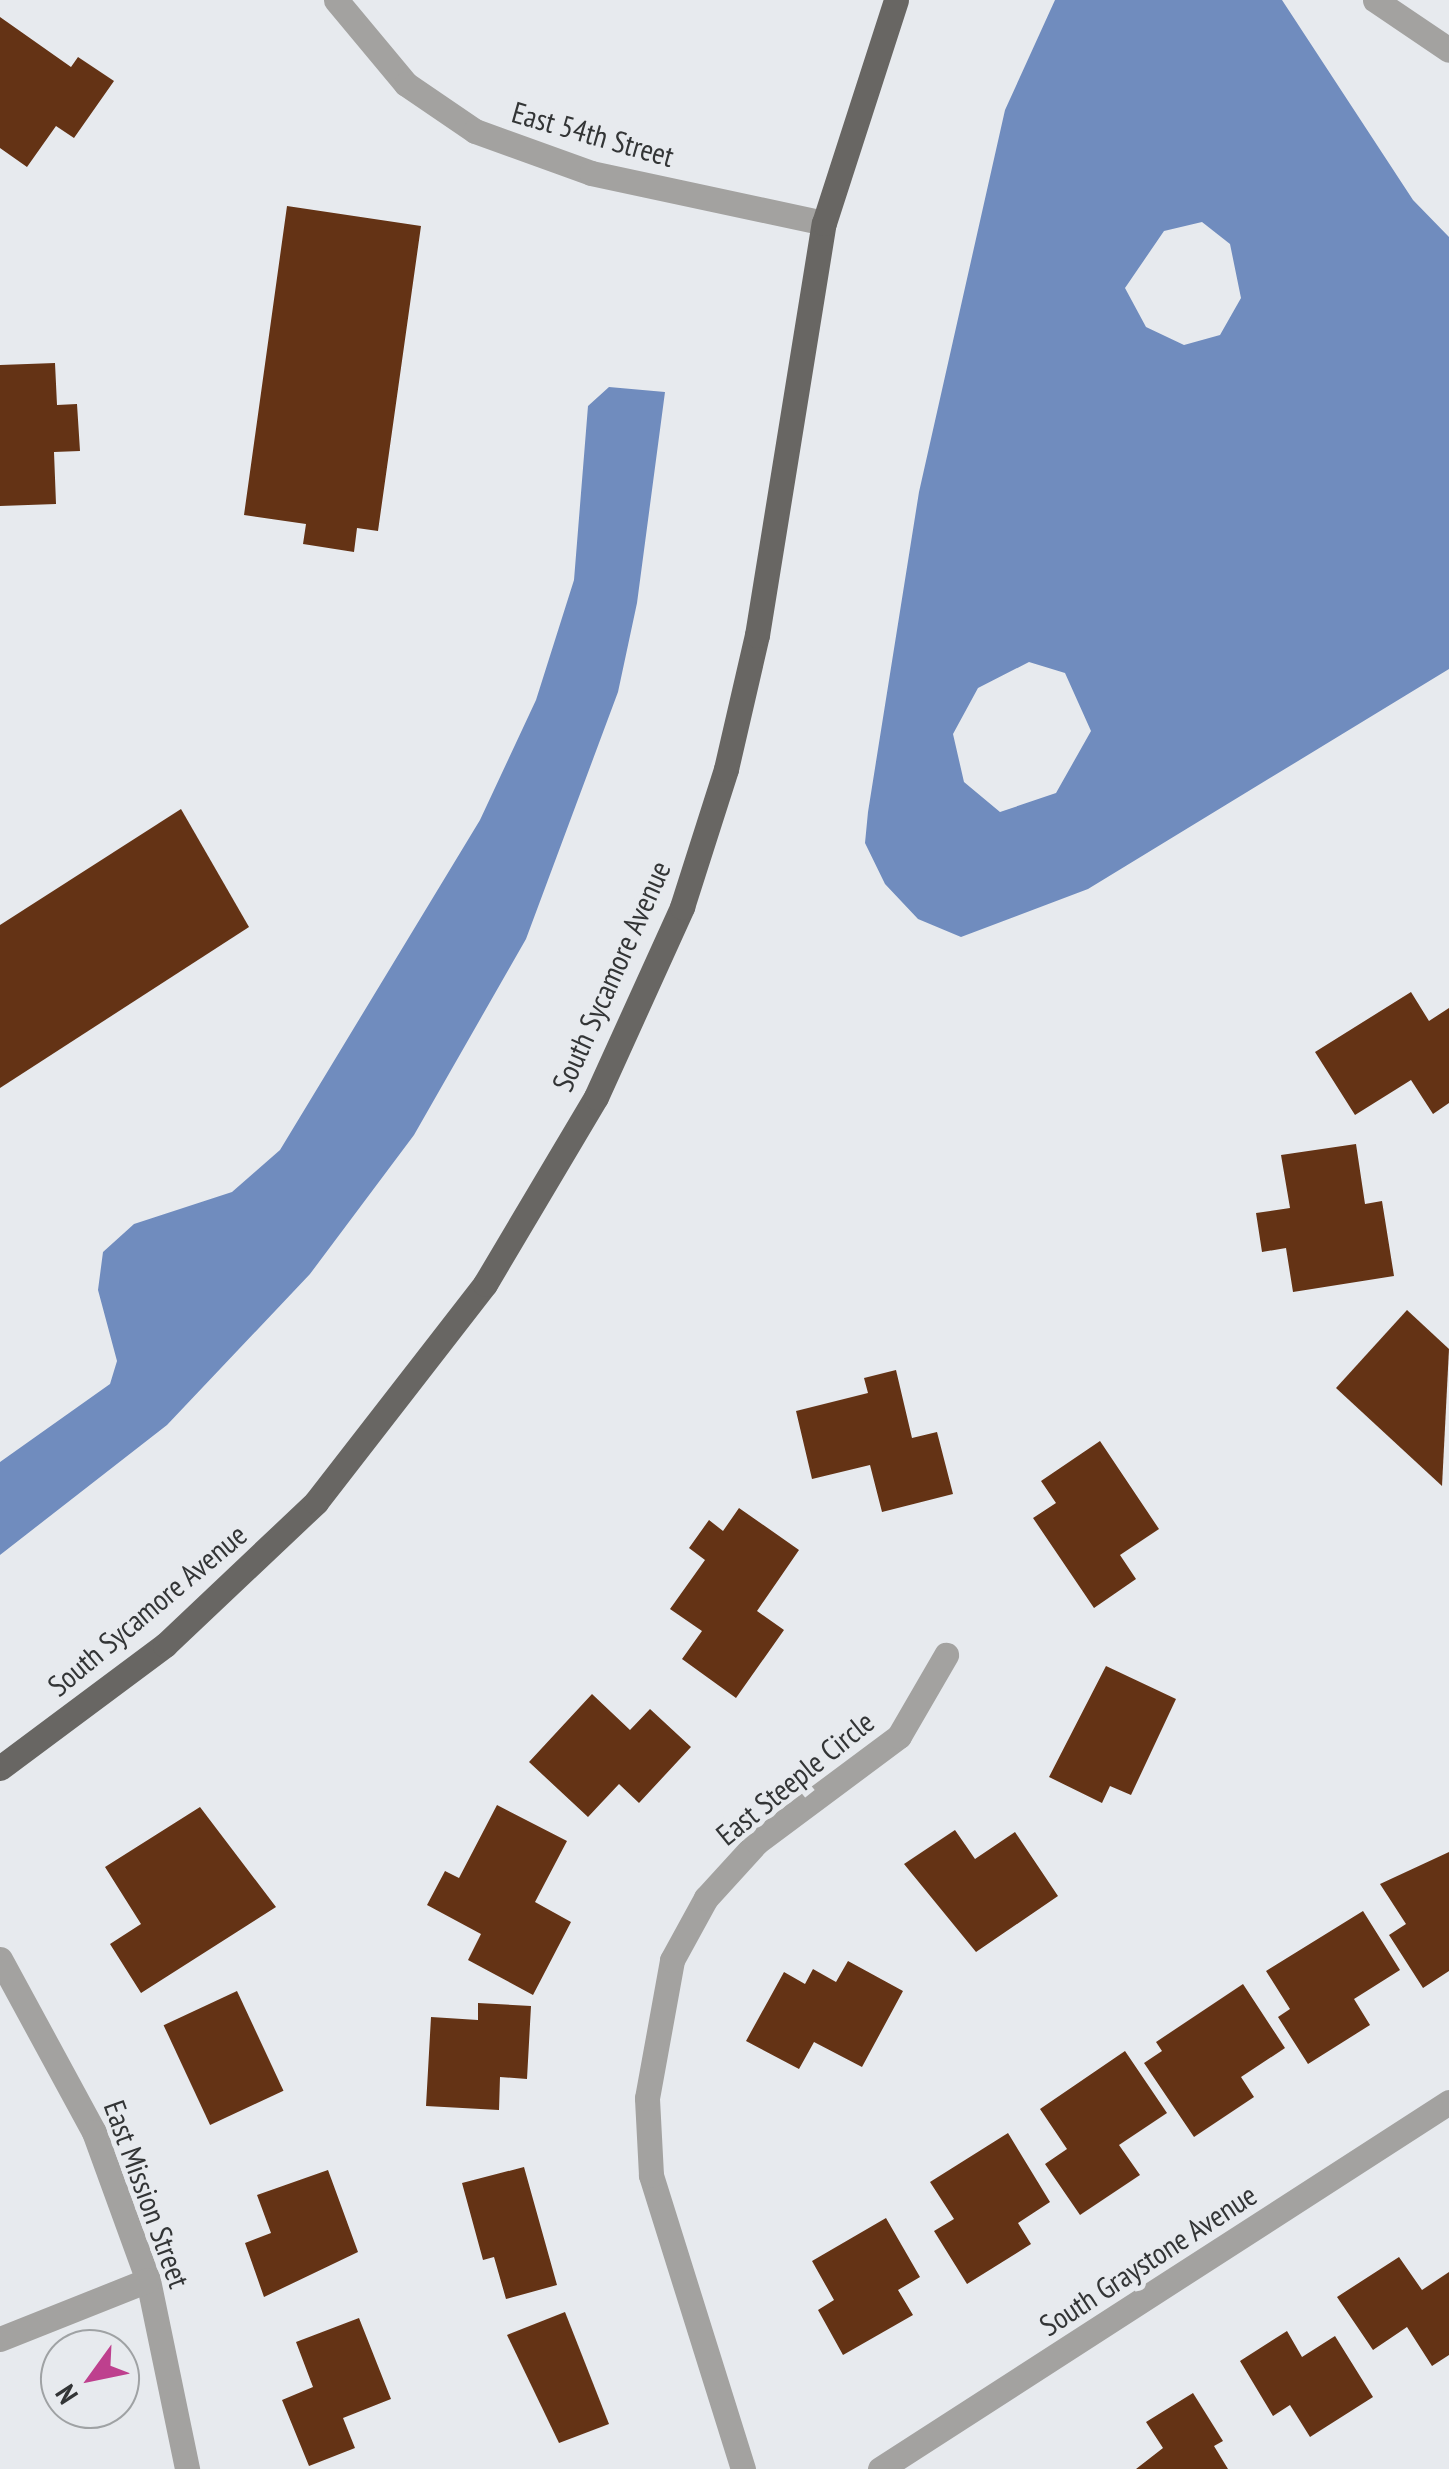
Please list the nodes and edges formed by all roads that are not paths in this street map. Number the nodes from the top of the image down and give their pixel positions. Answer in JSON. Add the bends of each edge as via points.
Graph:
{"nodes":[{"id":1,"x":336,"y":0,"type":"edge"},
{"id":2,"x":896,"y":0,"type":"edge"},
{"id":3,"x":1374,"y":0,"type":"edge"},
{"id":4,"x":1449,"y":50,"type":"edge"},
{"id":5,"x":824,"y":223,"type":"junction"},
{"id":6,"x":946,"y":1654,"type":"dead end"},
{"id":7,"x":0,"y":1768,"type":"edge"},
{"id":8,"x":0,"y":1959,"type":"edge"},
{"id":9,"x":1449,"y":2102,"type":"edge"},
{"id":10,"x":148,"y":2280,"type":"junction"},
{"id":11,"x":0,"y":2339,"type":"edge"},
{"id":12,"x":187,"y":2469,"type":"edge"},
{"id":13,"x":743,"y":2469,"type":"edge"},
{"id":14,"x":880,"y":2469,"type":"edge"}],
"edges":[{"from":1,"to":5,"type":"street","name":"East 54th Street","via":[[406,84],[475,132],[591,173]]},
{"from":2,"to":5,"type":"main road","name":"South Sycamore Avenue"},
{"from":3,"to":4,"type":"street"},
{"from":5,"to":7,"type":"main road","name":"South Sycamore Avenue","via":[[758,635],[726,768],[682,907],[596,1097],[485,1284],[316,1502],[165,1645]]},
{"from":6,"to":13,"type":"street","name":"East Steeple Circle","via":[[899,1736],[757,1842],[706,1898],[672,1960],[646,2098],[651,2175]]},
{"from":8,"to":10,"type":"street","name":"East Mission Street","via":[[94,2132]]},
{"from":9,"to":14,"type":"street","name":"South Graystone Avenue"},
{"from":10,"to":11,"type":"street"},
{"from":10,"to":12,"type":"street","name":"East Mission Street"}]}
